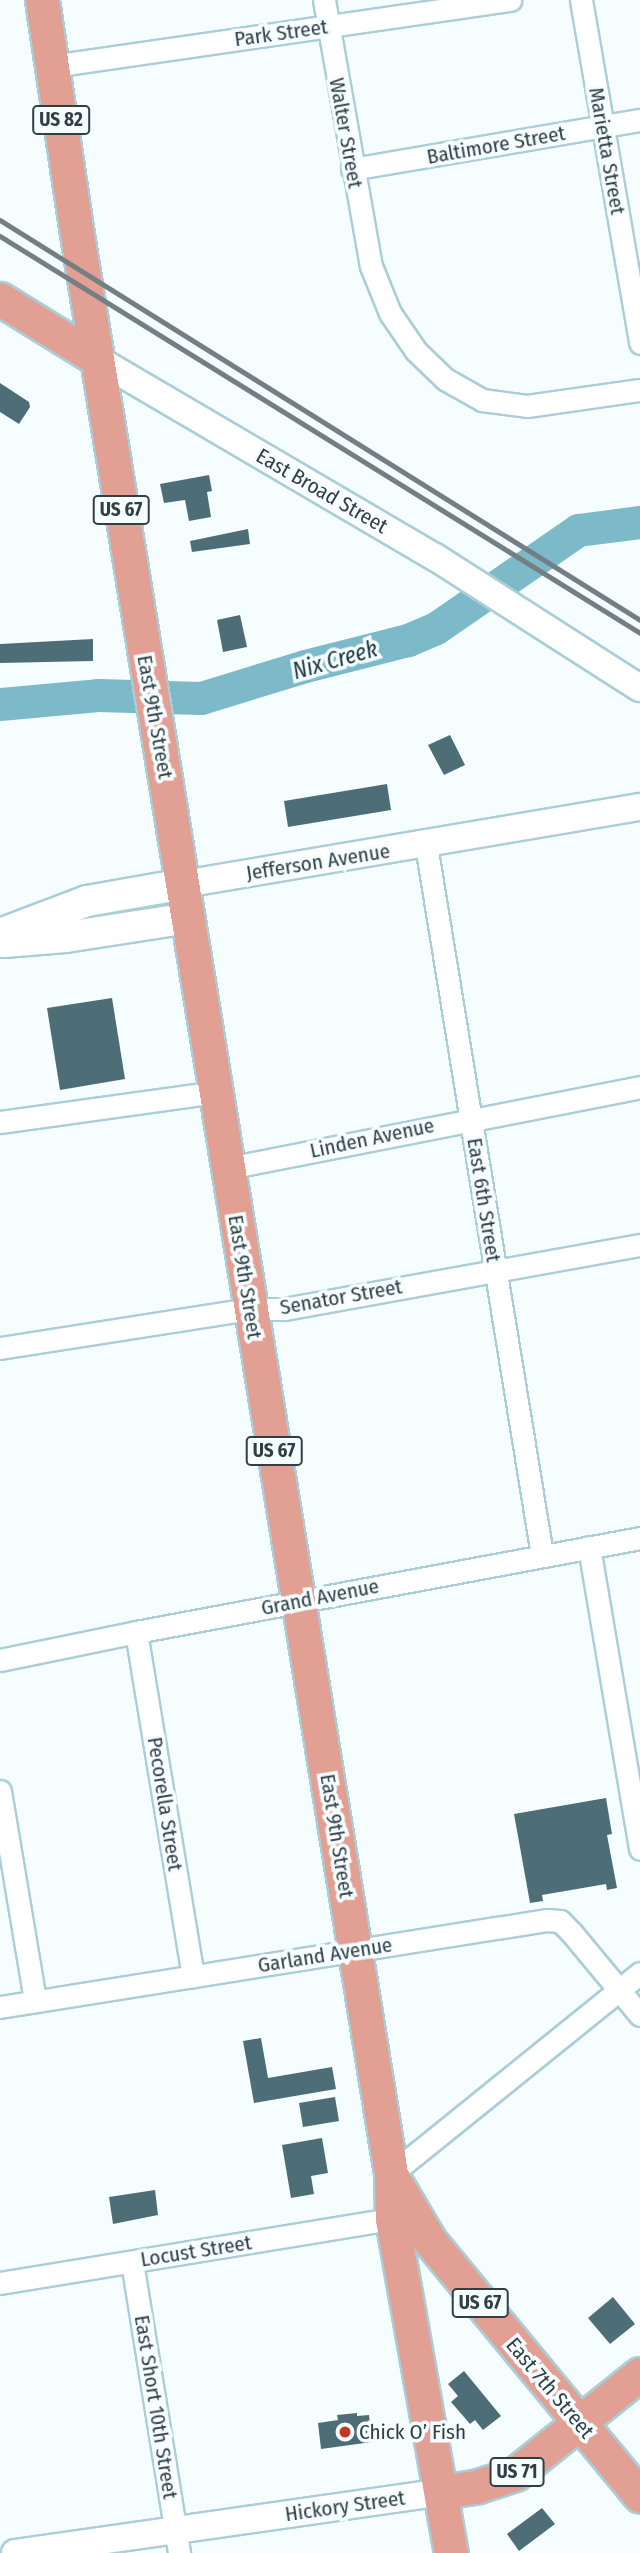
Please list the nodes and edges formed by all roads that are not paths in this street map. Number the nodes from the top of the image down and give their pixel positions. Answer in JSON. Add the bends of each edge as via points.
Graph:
{"nodes":[{"id":1,"x":41,"y":0,"type":"edge"},
{"id":2,"x":324,"y":0,"type":"edge"},
{"id":3,"x":510,"y":0,"type":"edge"},
{"id":4,"x":582,"y":0,"type":"edge"},
{"id":5,"x":328,"y":27,"type":"junction"},
{"id":6,"x":52,"y":66,"type":"junction"},
{"id":7,"x":640,"y":120,"type":"edge"},
{"id":8,"x":603,"y":126,"type":"junction"},
{"id":9,"x":352,"y":169,"type":"junction"},
{"id":10,"x":0,"y":299,"type":"edge"},
{"id":11,"x":640,"y":342,"type":"edge"},
{"id":12,"x":97,"y":359,"type":"junction"},
{"id":13,"x":640,"y":390,"type":"edge"},
{"id":14,"x":640,"y":688,"type":"edge"},
{"id":15,"x":640,"y":807,"type":"edge"},
{"id":16,"x":426,"y":845,"type":"junction"},
{"id":17,"x":184,"y":884,"type":"junction"},
{"id":18,"x":189,"y":918,"type":"junction"},
{"id":19,"x":0,"y":934,"type":"edge"},
{"id":20,"x":0,"y":942,"type":"edge"},
{"id":21,"x":640,"y":1087,"type":"edge"},
{"id":22,"x":216,"y":1093,"type":"junction"},
{"id":23,"x":471,"y":1118,"type":"junction"},
{"id":24,"x":0,"y":1122,"type":"edge"},
{"id":25,"x":228,"y":1168,"type":"junction"},
{"id":26,"x":640,"y":1245,"type":"edge"},
{"id":27,"x":496,"y":1271,"type":"junction"},
{"id":28,"x":250,"y":1309,"type":"junction"},
{"id":29,"x":0,"y":1348,"type":"edge"},
{"id":30,"x":640,"y":1538,"type":"edge"},
{"id":31,"x":589,"y":1547,"type":"junction"},
{"id":32,"x":542,"y":1555,"type":"junction"},
{"id":33,"x":300,"y":1601,"type":"junction"},
{"id":34,"x":136,"y":1632,"type":"junction"},
{"id":35,"x":0,"y":1660,"type":"edge"},
{"id":36,"x":0,"y":1791,"type":"edge"},
{"id":37,"x":640,"y":1849,"type":"edge"},
{"id":38,"x":355,"y":1950,"type":"junction"},
{"id":39,"x":640,"y":1973,"type":"edge"},
{"id":40,"x":193,"y":1976,"type":"junction"},
{"id":41,"x":619,"y":1990,"type":"junction"},
{"id":42,"x":35,"y":2001,"type":"junction"},
{"id":43,"x":0,"y":2007,"type":"edge"},
{"id":44,"x":640,"y":2015,"type":"edge"},
{"id":45,"x":391,"y":2174,"type":"junction"},
{"id":46,"x":391,"y":2219,"type":"junction"},
{"id":47,"x":132,"y":2262,"type":"junction"},
{"id":48,"x":0,"y":2283,"type":"edge"},
{"id":49,"x":640,"y":2374,"type":"edge"},
{"id":50,"x":580,"y":2423,"type":"junction"},
{"id":51,"x":442,"y":2492,"type":"junction"},
{"id":52,"x":640,"y":2496,"type":"edge"},
{"id":53,"x":178,"y":2541,"type":"edge"},
{"id":54,"x":15,"y":2553,"type":"edge"},
{"id":55,"x":450,"y":2553,"type":"edge"}],
"edges":[{"from":1,"to":6,"type":"main road","name":"East 9th Street","number":"US 82"},
{"from":2,"to":5,"type":"street","name":"Walter Street"},
{"from":3,"to":5,"type":"street","name":"Park Street"},
{"from":4,"to":8,"type":"street","name":"Marietta Street"},
{"from":5,"to":6,"type":"street","name":"Park Street"},
{"from":5,"to":9,"type":"street","name":"Walter Street"},
{"from":6,"to":12,"type":"main road","name":"East 9th Street","number":"US 82"},
{"from":7,"to":8,"type":"street","name":"Baltimore Street"},
{"from":8,"to":9,"type":"street","name":"Baltimore Street"},
{"from":8,"to":11,"type":"street","name":"Marietta Street"},
{"from":9,"to":13,"type":"street","name":"Walter Street","via":[[371,266],[390,313],[416,351],[446,379],[482,400],[527,406]]},
{"from":10,"to":12,"type":"main road","name":"East Broad Street"},
{"from":12,"to":14,"type":"street","name":"East Broad Street","via":[[435,557]]},
{"from":12,"to":17,"type":"main road","name":"East 9th Street","number":"US 67"},
{"from":15,"to":16,"type":"street","name":"Jefferson Avenue"},
{"from":16,"to":17,"type":"street","name":"Jefferson Avenue"},
{"from":16,"to":23,"type":"street","name":"East 6th Street"},
{"from":17,"to":18,"type":"main road","name":"East 9th Street","number":"US 67"},
{"from":17,"to":19,"type":"main road","name":"Jefferson Avenue","via":[[87,901]]},
{"from":18,"to":20,"type":"main road"},
{"from":18,"to":22,"type":"main road","name":"East 9th Street","number":"US 67"},
{"from":21,"to":23,"type":"street","name":"Linden Avenue"},
{"from":22,"to":24,"type":"street"},
{"from":22,"to":25,"type":"main road","name":"East 9th Street","number":"US 67"},
{"from":23,"to":25,"type":"street","name":"Linden Avenue"},
{"from":23,"to":27,"type":"street","name":"East 6th Street"},
{"from":25,"to":28,"type":"main road","name":"East 9th Street","number":"US 67"},
{"from":26,"to":27,"type":"street","name":"Senator Street"},
{"from":27,"to":28,"type":"street","name":"Senator Street","via":[[284,1308]]},
{"from":27,"to":32,"type":"street","name":"East 6th Street"},
{"from":28,"to":29,"type":"street","name":"Senator Street"},
{"from":28,"to":33,"type":"main road","name":"East 9th Street","number":"US 67"},
{"from":30,"to":31,"type":"street","name":"Grand Avenue"},
{"from":31,"to":32,"type":"street","name":"Grand Avenue"},
{"from":31,"to":37,"type":"street"},
{"from":32,"to":33,"type":"street","name":"Grand Avenue"},
{"from":33,"to":34,"type":"street","name":"Grand Avenue"},
{"from":33,"to":38,"type":"main road","name":"East 9th Street","number":"US 67"},
{"from":34,"to":35,"type":"street","name":"Grand Avenue"},
{"from":34,"to":40,"type":"street","name":"Pecorella Street"},
{"from":36,"to":42,"type":"street"},
{"from":38,"to":40,"type":"street","name":"Garland Avenue"},
{"from":38,"to":41,"type":"street","name":"Garland Avenue","via":[[547,1920],[560,1922]]},
{"from":38,"to":45,"type":"main road","name":"East 9th Street","number":"US 67"},
{"from":39,"to":41,"type":"street"},
{"from":40,"to":42,"type":"street","name":"Garland Avenue"},
{"from":41,"to":44,"type":"street"},
{"from":41,"to":45,"type":"street"},
{"from":42,"to":43,"type":"street","name":"Garland Avenue"},
{"from":45,"to":46,"type":"main road","name":"East 9th Street","number":"US 67"},
{"from":45,"to":50,"type":"main road","name":"East 7th Street","number":"US 67","via":[[430,2241]]},
{"from":46,"to":47,"type":"street","name":"Locust Street"},
{"from":46,"to":51,"type":"main road","name":"East 9th Street","number":"US 67"},
{"from":47,"to":48,"type":"street","name":"Locust Street"},
{"from":47,"to":53,"type":"street","name":"East Short 10th Street"},
{"from":49,"to":50,"type":"main road","name":"Hickory Street","number":"US 71"},
{"from":50,"to":51,"type":"main road","name":"Hickory Street","number":"US 71","via":[[514,2474]]},
{"from":50,"to":52,"type":"main road","name":"East 7th Street","number":"US 67"},
{"from":51,"to":53,"type":"street","name":"Hickory Street"},
{"from":51,"to":55,"type":"main road","name":"East 9th Street","number":"US 67"},
{"from":53,"to":54,"type":"street","name":"Hickory Street"}]}
